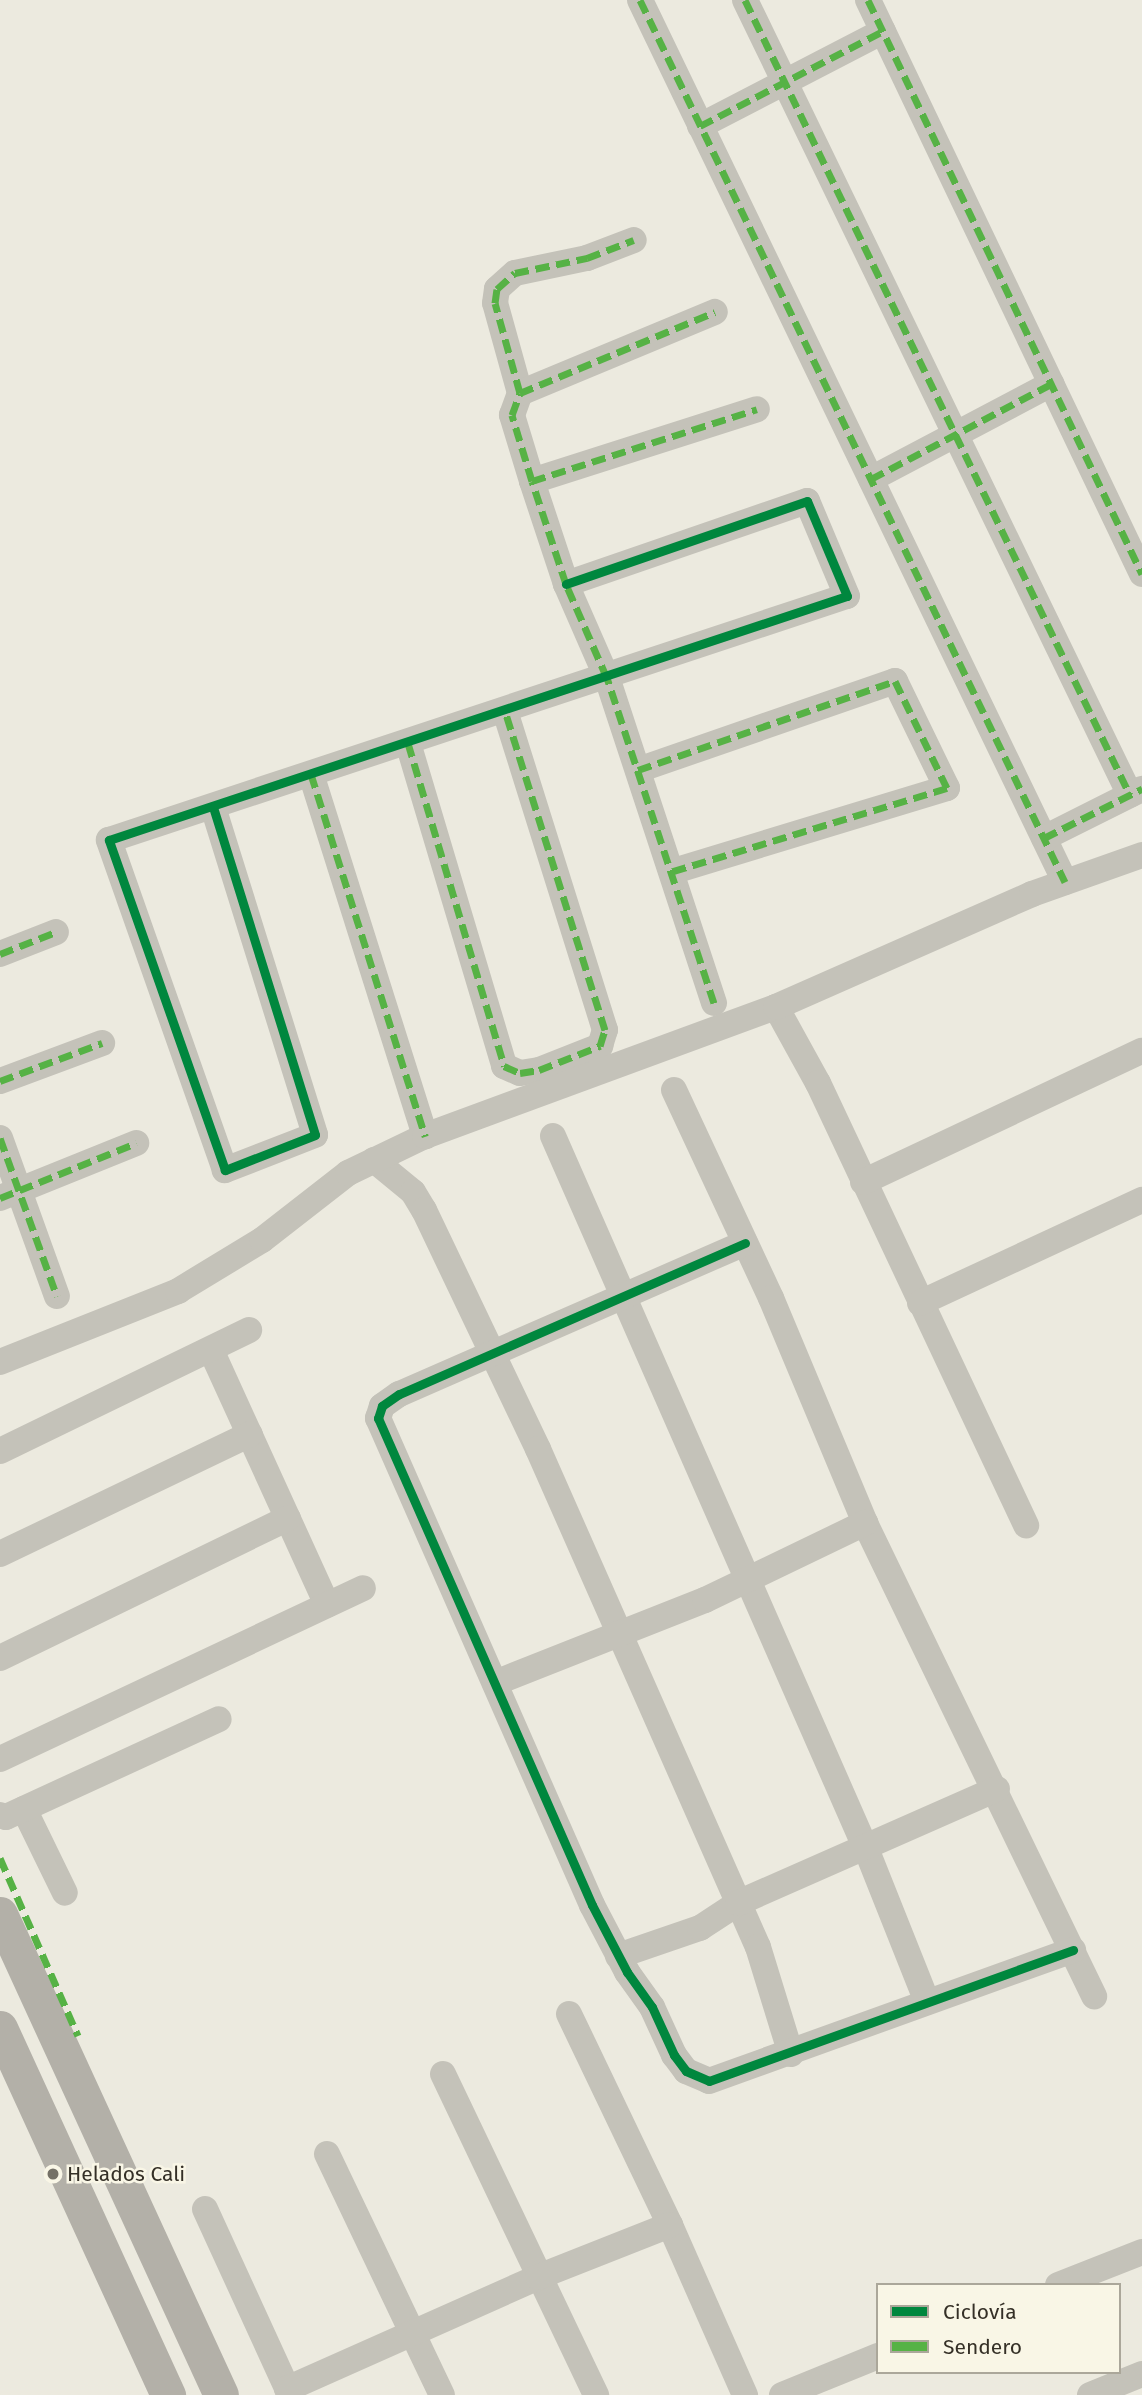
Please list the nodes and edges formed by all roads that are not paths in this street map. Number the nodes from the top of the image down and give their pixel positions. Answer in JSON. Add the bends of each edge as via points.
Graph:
{"nodes":[{"id":1,"x":640,"y":0,"type":"edge"},
{"id":2,"x":745,"y":0,"type":"edge"},
{"id":3,"x":868,"y":0,"type":"edge"},
{"id":4,"x":883,"y":31,"type":"junction"},
{"id":5,"x":785,"y":82,"type":"junction"},
{"id":6,"x":700,"y":126,"type":"junction"},
{"id":7,"x":634,"y":240,"type":"dead end"},
{"id":8,"x":715,"y":312,"type":"dead end"},
{"id":9,"x":1051,"y":384,"type":"junction"},
{"id":10,"x":520,"y":393,"type":"junction"},
{"id":11,"x":757,"y":409,"type":"dead end"},
{"id":12,"x":955,"y":435,"type":"junction"},
{"id":13,"x":871,"y":479,"type":"junction"},
{"id":14,"x":532,"y":481,"type":"junction"},
{"id":15,"x":1142,"y":574,"type":"edge"},
{"id":16,"x":566,"y":584,"type":"junction"},
{"id":17,"x":607,"y":677,"type":"junction"},
{"id":18,"x":505,"y":711,"type":"junction"},
{"id":19,"x":408,"y":743,"type":"junction"},
{"id":20,"x":638,"y":770,"type":"junction"},
{"id":21,"x":311,"y":774,"type":"junction"},
{"id":22,"x":1136,"y":792,"type":"edge"},
{"id":23,"x":213,"y":807,"type":"junction"},
{"id":24,"x":1044,"y":838,"type":"junction"},
{"id":25,"x":1142,"y":855,"type":"edge"},
{"id":26,"x":671,"y":872,"type":"junction"},
{"id":27,"x":1065,"y":882,"type":"junction"},
{"id":28,"x":56,"y":932,"type":"dead end"},
{"id":29,"x":0,"y":954,"type":"edge"},
{"id":30,"x":714,"y":1003,"type":"dead end"},
{"id":31,"x":776,"y":1007,"type":"junction"},
{"id":32,"x":102,"y":1043,"type":"dead end"},
{"id":33,"x":1142,"y":1051,"type":"edge"},
{"id":34,"x":0,"y":1081,"type":"edge"},
{"id":35,"x":674,"y":1090,"type":"dead end"},
{"id":36,"x":425,"y":1136,"type":"junction"},
{"id":37,"x":553,"y":1136,"type":"dead end"},
{"id":38,"x":0,"y":1138,"type":"edge"},
{"id":39,"x":136,"y":1143,"type":"dead end"},
{"id":40,"x":374,"y":1160,"type":"junction"},
{"id":41,"x":863,"y":1182,"type":"junction"},
{"id":42,"x":10,"y":1194,"type":"edge"},
{"id":43,"x":1142,"y":1200,"type":"edge"},
{"id":44,"x":745,"y":1243,"type":"junction"},
{"id":45,"x":623,"y":1295,"type":"junction"},
{"id":46,"x":57,"y":1296,"type":"dead end"},
{"id":47,"x":920,"y":1303,"type":"junction"},
{"id":48,"x":249,"y":1330,"type":"dead end"},
{"id":49,"x":211,"y":1350,"type":"junction"},
{"id":50,"x":491,"y":1353,"type":"junction"},
{"id":51,"x":0,"y":1362,"type":"edge"},
{"id":52,"x":250,"y":1434,"type":"junction"},
{"id":53,"x":0,"y":1451,"type":"edge"},
{"id":54,"x":288,"y":1518,"type":"junction"},
{"id":55,"x":865,"y":1523,"type":"junction"},
{"id":56,"x":1027,"y":1526,"type":"dead end"},
{"id":57,"x":0,"y":1554,"type":"edge"},
{"id":58,"x":748,"y":1577,"type":"junction"},
{"id":59,"x":363,"y":1588,"type":"dead end"},
{"id":60,"x":327,"y":1605,"type":"junction"},
{"id":61,"x":617,"y":1631,"type":"junction"},
{"id":62,"x":0,"y":1658,"type":"edge"},
{"id":63,"x":495,"y":1683,"type":"junction"},
{"id":64,"x":219,"y":1719,"type":"dead end"},
{"id":65,"x":0,"y":1759,"type":"edge"},
{"id":66,"x":997,"y":1789,"type":"junction"},
{"id":67,"x":12,"y":1812,"type":"edge"},
{"id":68,"x":864,"y":1846,"type":"junction"},
{"id":69,"x":65,"y":1893,"type":"dead end"},
{"id":70,"x":738,"y":1903,"type":"junction"},
{"id":71,"x":0,"y":1914,"type":"edge"},
{"id":72,"x":1073,"y":1950,"type":"junction"},
{"id":73,"x":618,"y":1956,"type":"junction"},
{"id":74,"x":1094,"y":1996,"type":"dead end"},
{"id":75,"x":928,"y":2002,"type":"junction"},
{"id":76,"x":569,"y":2014,"type":"dead end"},
{"id":77,"x":0,"y":2028,"type":"edge"},
{"id":78,"x":791,"y":2054,"type":"junction"},
{"id":79,"x":443,"y":2074,"type":"dead end"},
{"id":80,"x":327,"y":2154,"type":"dead end"},
{"id":81,"x":205,"y":2209,"type":"dead end"},
{"id":82,"x":670,"y":2225,"type":"junction"},
{"id":83,"x":1142,"y":2252,"type":"edge"},
{"id":84,"x":538,"y":2277,"type":"junction"},
{"id":85,"x":1063,"y":2283,"type":"edge"},
{"id":86,"x":412,"y":2336,"type":"junction"},
{"id":87,"x":876,"y":2357,"type":"edge"},
{"id":88,"x":1142,"y":2374,"type":"edge"},
{"id":89,"x":289,"y":2392,"type":"edge"},
{"id":90,"x":168,"y":2395,"type":"edge"},
{"id":91,"x":221,"y":2395,"type":"edge"},
{"id":92,"x":442,"y":2395,"type":"edge"},
{"id":93,"x":596,"y":2395,"type":"edge"},
{"id":94,"x":745,"y":2395,"type":"edge"},
{"id":95,"x":782,"y":2395,"type":"edge"},
{"id":96,"x":1090,"y":2395,"type":"edge"}],
"edges":[{"from":1,"to":6,"type":"street"},
{"from":2,"to":5,"type":"street"},
{"from":3,"to":4,"type":"street"},
{"from":4,"to":5,"type":"street"},
{"from":4,"to":9,"type":"street"},
{"from":5,"to":6,"type":"street"},
{"from":5,"to":12,"type":"street"},
{"from":6,"to":13,"type":"street"},
{"from":7,"to":10,"type":"street","via":[[587,258],[515,273],[497,289],[497,313]]},
{"from":8,"to":10,"type":"street"},
{"from":9,"to":12,"type":"street"},
{"from":9,"to":15,"type":"street"},
{"from":10,"to":14,"type":"street","via":[[512,415]]},
{"from":11,"to":14,"type":"street"},
{"from":12,"to":13,"type":"street"},
{"from":12,"to":22,"type":"street"},
{"from":13,"to":24,"type":"street"},
{"from":14,"to":16,"type":"street"},
{"from":16,"to":17,"type":"street"},
{"from":16,"to":17,"type":"street","via":[[807,501],[847,596]]},
{"from":17,"to":18,"type":"street"},
{"from":17,"to":20,"type":"street"},
{"from":18,"to":19,"type":"street"},
{"from":18,"to":19,"type":"street","via":[[605,1030],[600,1046],[539,1070],[520,1073],[504,1066]]},
{"from":19,"to":21,"type":"street"},
{"from":20,"to":26,"type":"street"},
{"from":20,"to":26,"type":"street","via":[[895,681],[947,788]]},
{"from":21,"to":23,"type":"street"},
{"from":21,"to":36,"type":"street"},
{"from":22,"to":24,"type":"street"},
{"from":23,"to":23,"type":"street","via":[[109,840],[225,1170],[315,1135]]},
{"from":24,"to":27,"type":"street"},
{"from":25,"to":27,"type":"street"},
{"from":26,"to":30,"type":"street"},
{"from":27,"to":31,"type":"street"},
{"from":28,"to":29,"type":"street"},
{"from":31,"to":36,"type":"street"},
{"from":31,"to":41,"type":"street","via":[[818,1083]]},
{"from":32,"to":34,"type":"street"},
{"from":33,"to":41,"type":"street"},
{"from":35,"to":44,"type":"street"},
{"from":36,"to":40,"type":"street"},
{"from":37,"to":45,"type":"street"},
{"from":38,"to":42,"type":"street"},
{"from":39,"to":42,"type":"street"},
{"from":40,"to":50,"type":"street","via":[[414,1192]]},
{"from":40,"to":51,"type":"street","via":[[348,1173],[262,1240],[178,1291]]},
{"from":41,"to":47,"type":"street"},
{"from":42,"to":46,"type":"street"},
{"from":43,"to":47,"type":"street"},
{"from":44,"to":45,"type":"street"},
{"from":44,"to":55,"type":"street"},
{"from":45,"to":50,"type":"street"},
{"from":45,"to":58,"type":"street"},
{"from":47,"to":56,"type":"street"},
{"from":48,"to":49,"type":"street"},
{"from":49,"to":52,"type":"street"},
{"from":49,"to":53,"type":"street"},
{"from":50,"to":61,"type":"street"},
{"from":50,"to":63,"type":"street","via":[[386,1401],[377,1418]]},
{"from":52,"to":54,"type":"street"},
{"from":52,"to":57,"type":"street"},
{"from":54,"to":60,"type":"street"},
{"from":54,"to":62,"type":"street"},
{"from":55,"to":58,"type":"street"},
{"from":55,"to":66,"type":"street"},
{"from":58,"to":61,"type":"street","via":[[674,1613]]},
{"from":58,"to":68,"type":"street"},
{"from":59,"to":60,"type":"street"},
{"from":60,"to":65,"type":"street"},
{"from":61,"to":63,"type":"street"},
{"from":61,"to":70,"type":"street"},
{"from":63,"to":73,"type":"street"},
{"from":64,"to":67,"type":"street"},
{"from":66,"to":68,"type":"street"},
{"from":66,"to":72,"type":"street"},
{"from":67,"to":69,"type":"street"},
{"from":68,"to":70,"type":"street","via":[[790,1884]]},
{"from":68,"to":75,"type":"street"},
{"from":70,"to":73,"type":"street","via":[[700,1928]]},
{"from":70,"to":78,"type":"street","via":[[758,1947]]},
{"from":71,"to":91,"type":"main road"},
{"from":72,"to":74,"type":"street"},
{"from":72,"to":75,"type":"street"},
{"from":73,"to":78,"type":"street","via":[[652,2007],[674,2055],[696,2078],[729,2077]]},
{"from":75,"to":78,"type":"street"},
{"from":76,"to":82,"type":"street"},
{"from":77,"to":90,"type":"main road"},
{"from":79,"to":84,"type":"street"},
{"from":80,"to":86,"type":"street"},
{"from":81,"to":89,"type":"street"},
{"from":82,"to":84,"type":"street"},
{"from":82,"to":94,"type":"street"},
{"from":83,"to":85,"type":"street"},
{"from":84,"to":86,"type":"street"},
{"from":84,"to":93,"type":"street"},
{"from":86,"to":89,"type":"street"},
{"from":86,"to":92,"type":"street"},
{"from":87,"to":95,"type":"street"},
{"from":88,"to":96,"type":"street"}]}
